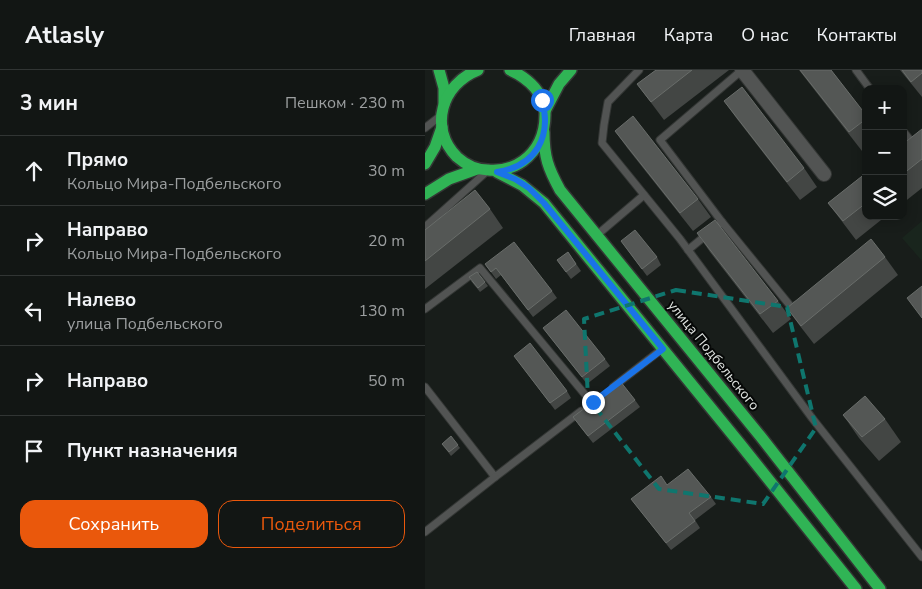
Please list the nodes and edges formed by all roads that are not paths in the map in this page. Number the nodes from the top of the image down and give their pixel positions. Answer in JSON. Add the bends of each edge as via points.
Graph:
{"nodes":[{"id":1,"x":439,"y":70,"type":"edge"},
{"id":2,"x":478,"y":70,"type":"edge"},
{"id":3,"x":510,"y":70,"type":"edge"},
{"id":4,"x":571,"y":70,"type":"edge"},
{"id":5,"x":639,"y":70,"type":"edge"},
{"id":6,"x":742,"y":70,"type":"edge"},
{"id":7,"x":856,"y":70,"type":"edge"},
{"id":8,"x":867,"y":85,"type":"edge"},
{"id":9,"x":545,"y":111,"type":"junction"},
{"id":10,"x":443,"y":115,"type":"junction"},
{"id":11,"x":425,"y":128,"type":"edge"},
{"id":12,"x":544,"y":132,"type":"junction"},
{"id":13,"x":907,"y":135,"type":"edge"},
{"id":14,"x":920,"y":148,"type":"edge"},
{"id":15,"x":911,"y":155,"type":"edge"},
{"id":16,"x":425,"y":164,"type":"edge"},
{"id":17,"x":487,"y":171,"type":"junction"},
{"id":18,"x":824,"y":174,"type":"dead end"},
{"id":19,"x":425,"y":194,"type":"edge"},
{"id":20,"x":644,"y":195,"type":"junction"},
{"id":21,"x":722,"y":222,"type":"junction"},
{"id":22,"x":425,"y":227,"type":"edge"},
{"id":23,"x":597,"y":236,"type":"junction"},
{"id":24,"x":688,"y":250,"type":"junction"},
{"id":25,"x":799,"y":302,"type":"edge"},
{"id":26,"x":425,"y":309,"type":"edge"},
{"id":27,"x":663,"y":349,"type":"junction"},
{"id":28,"x":425,"y":387,"type":"edge"},
{"id":29,"x":606,"y":392,"type":"edge"},
{"id":30,"x":599,"y":398,"type":"edge"},
{"id":31,"x":593,"y":402,"type":"junction"},
{"id":32,"x":495,"y":477,"type":"junction"},
{"id":33,"x":425,"y":532,"type":"edge"},
{"id":34,"x":922,"y":557,"type":"edge"},
{"id":35,"x":856,"y":589,"type":"edge"},
{"id":36,"x":880,"y":589,"type":"edge"}],
"edges":[{"from":1,"to":10,"type":"main road","via":[[444,88]]},
{"from":2,"to":10,"type":"main road","via":[[456,84],[449,93]]},
{"from":3,"to":9,"type":"main road","via":[[520,74],[537,90]]},
{"from":4,"to":9,"type":"main road","via":[[555,89]]},
{"from":5,"to":20,"type":"lane","via":[[608,102],[602,143]]},
{"from":6,"to":18,"type":"street"},
{"from":6,"to":21,"type":"lane","via":[[660,140]]},
{"from":7,"to":8,"type":"lane"},
{"from":9,"to":12,"type":"main road","name":"улица Подбельского"},
{"from":10,"to":11,"type":"lane"},
{"from":10,"to":16,"type":"main road","via":[[437,143]]},
{"from":10,"to":17,"type":"main road","via":[[445,138],[458,158]]},
{"from":12,"to":17,"type":"main road","via":[[541,143],[527,160],[508,170]]},
{"from":12,"to":23,"type":"main road","name":"улица Подбельского","via":[[549,172]]},
{"from":13,"to":14,"type":"lane"},
{"from":14,"to":15,"type":"lane"},
{"from":17,"to":19,"type":"main road","via":[[455,175]]},
{"from":17,"to":22,"type":"lane"},
{"from":17,"to":27,"type":"main road","via":[[515,179],[544,203]]},
{"from":20,"to":23,"type":"lane"},
{"from":20,"to":24,"type":"lane"},
{"from":21,"to":24,"type":"lane"},
{"from":21,"to":25,"type":"lane","via":[[792,308]]},
{"from":23,"to":36,"type":"main road","name":"улица Подбельского"},
{"from":24,"to":34,"type":"lane","via":[[812,418]]},
{"from":26,"to":31,"type":"lane","via":[[480,268]]},
{"from":27,"to":29,"type":"lane"},
{"from":27,"to":35,"type":"main road"},
{"from":28,"to":32,"type":"lane"},
{"from":30,"to":31,"type":"lane"},
{"from":31,"to":32,"type":"lane"},
{"from":32,"to":33,"type":"lane"}]}
